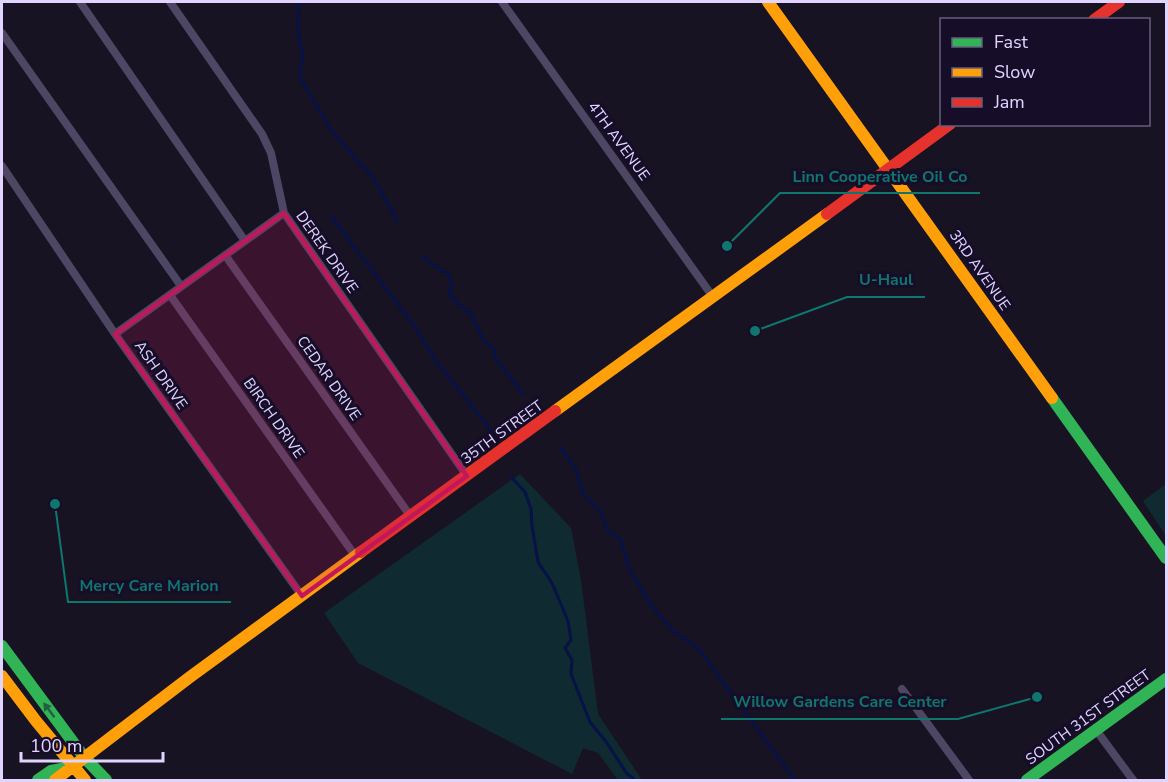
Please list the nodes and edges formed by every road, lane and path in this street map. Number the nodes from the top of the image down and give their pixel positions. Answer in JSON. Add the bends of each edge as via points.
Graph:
{"nodes":[{"id":1,"x":80,"y":2,"type":"edge"},
{"id":2,"x":170,"y":2,"type":"edge"},
{"id":3,"x":502,"y":2,"type":"edge"},
{"id":4,"x":768,"y":2,"type":"edge"},
{"id":5,"x":1119,"y":2,"type":"edge"},
{"id":6,"x":1097,"y":18,"type":"edge"},
{"id":7,"x":2,"y":33,"type":"edge"},
{"id":8,"x":947,"y":126,"type":"edge"},
{"id":9,"x":2,"y":166,"type":"edge"},
{"id":10,"x":890,"y":169,"type":"junction"},
{"id":11,"x":284,"y":213,"type":"junction"},
{"id":12,"x":244,"y":241,"type":"junction"},
{"id":13,"x":225,"y":255,"type":"junction"},
{"id":14,"x":182,"y":286,"type":"junction"},
{"id":15,"x":170,"y":295,"type":"junction"},
{"id":16,"x":713,"y":297,"type":"junction"},
{"id":17,"x":115,"y":334,"type":"junction"},
{"id":18,"x":467,"y":476,"type":"junction"},
{"id":19,"x":411,"y":517,"type":"junction"},
{"id":20,"x":356,"y":557,"type":"junction"},
{"id":21,"x":1167,"y":558,"type":"edge"},
{"id":22,"x":302,"y":596,"type":"junction"},
{"id":23,"x":2,"y":646,"type":"edge"},
{"id":24,"x":2,"y":676,"type":"edge"},
{"id":25,"x":1167,"y":679,"type":"edge"},
{"id":26,"x":902,"y":689,"type":"dead end"},
{"id":27,"x":1096,"y":730,"type":"junction"},
{"id":28,"x":84,"y":757,"type":"junction"},
{"id":29,"x":72,"y":766,"type":"junction"},
{"id":30,"x":38,"y":780,"type":"edge"},
{"id":31,"x":55,"y":780,"type":"edge"},
{"id":32,"x":85,"y":780,"type":"edge"},
{"id":33,"x":106,"y":780,"type":"edge"},
{"id":34,"x":969,"y":780,"type":"edge"},
{"id":35,"x":1027,"y":780,"type":"edge"},
{"id":36,"x":1133,"y":780,"type":"edge"}],
"edges":[{"from":1,"to":12,"type":"street"},
{"from":2,"to":11,"type":"street","name":"DEREK DRIVE","via":[[262,134],[271,153]]},
{"from":3,"to":16,"type":"street","name":"4TH AVENUE"},
{"from":4,"to":10,"type":"street","name":"3RD AVENUE"},
{"from":5,"to":6,"type":"street"},
{"from":7,"to":14,"type":"street"},
{"from":8,"to":10,"type":"street","name":"35TH STREET"},
{"from":9,"to":17,"type":"street","name":"ASH DRIVE"},
{"from":10,"to":16,"type":"street","name":"35TH STREET"},
{"from":10,"to":21,"type":"street","name":"3RD AVENUE"},
{"from":11,"to":12,"type":"street"},
{"from":11,"to":18,"type":"street","name":"DEREK DRIVE"},
{"from":12,"to":13,"type":"street"},
{"from":13,"to":14,"type":"street"},
{"from":13,"to":19,"type":"street","name":"CEDAR DRIVE"},
{"from":14,"to":15,"type":"street"},
{"from":15,"to":17,"type":"street"},
{"from":15,"to":20,"type":"street","name":"BIRCH DRIVE"},
{"from":16,"to":18,"type":"street","name":"35TH STREET"},
{"from":17,"to":22,"type":"street","name":"ASH DRIVE"},
{"from":18,"to":19,"type":"street","name":"35TH STREET"},
{"from":19,"to":20,"type":"street","name":"35TH STREET"},
{"from":20,"to":22,"type":"street","name":"35TH STREET"},
{"from":22,"to":28,"type":"street","name":"35TH STREET"},
{"from":28,"to":23,"type":"street","one_way":true},
{"from":24,"to":29,"type":"street"},
{"from":25,"to":27,"type":"street","name":"SOUTH 31ST STREET"},
{"from":26,"to":34,"type":"street"},
{"from":27,"to":35,"type":"street","name":"SOUTH 31ST STREET"},
{"from":27,"to":36,"type":"street"},
{"from":28,"to":29,"type":"street","name":"35TH STREET"},
{"from":28,"to":33,"type":"street"},
{"from":29,"to":30,"type":"street","name":"35TH STREET","via":[[51,771]]},
{"from":29,"to":31,"type":"street","name":"35TH STREET"},
{"from":29,"to":32,"type":"street"}]}
